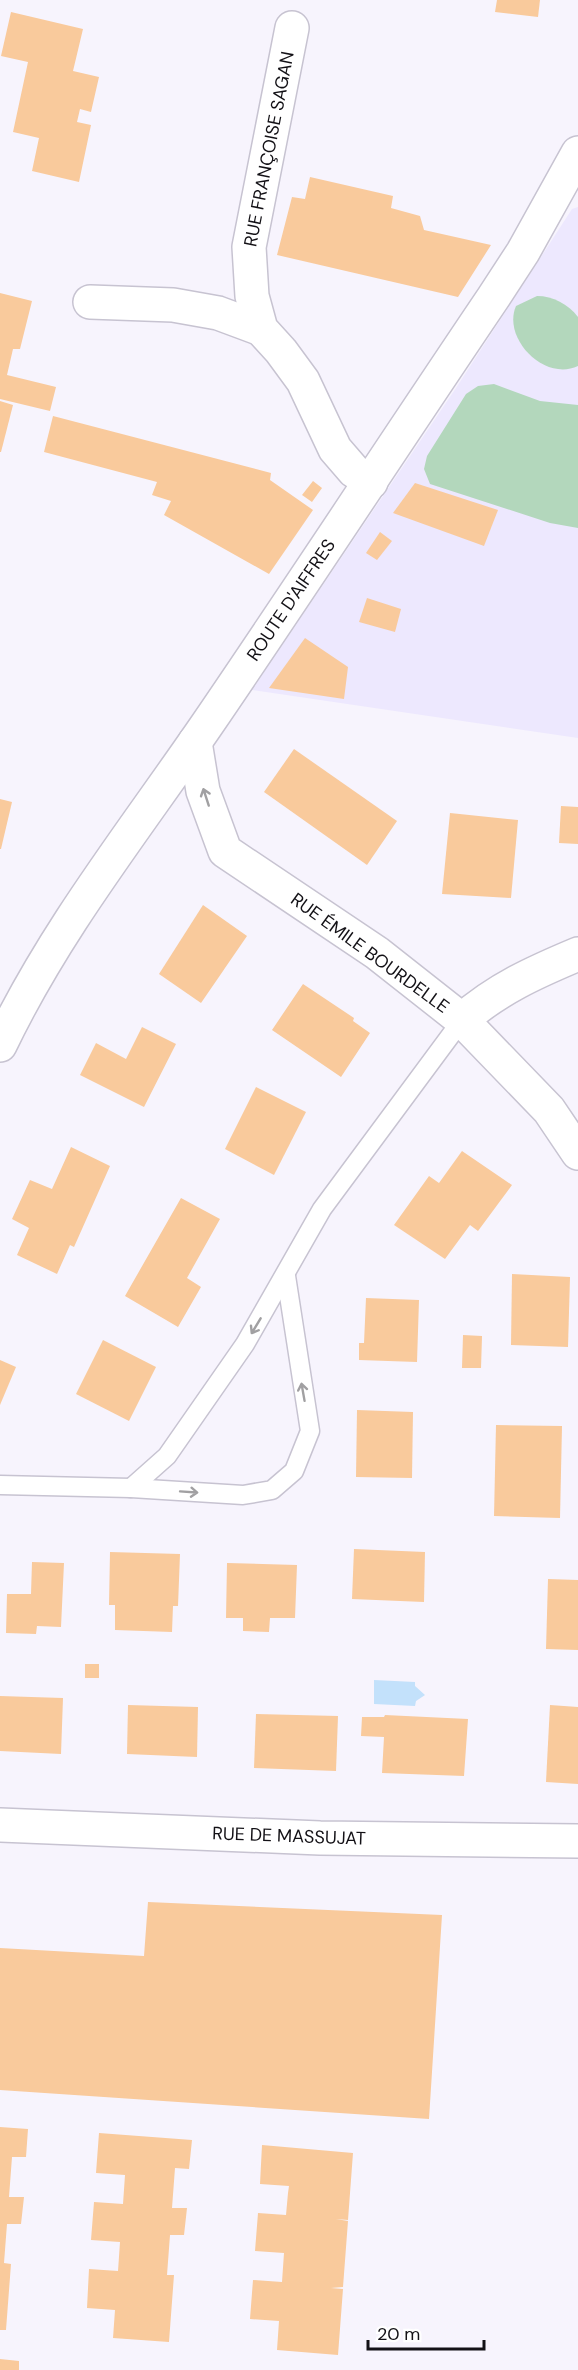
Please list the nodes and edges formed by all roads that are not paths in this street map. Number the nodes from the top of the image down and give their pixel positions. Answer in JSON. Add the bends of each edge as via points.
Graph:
{"nodes":[{"id":1,"x":292,"y":28,"type":"dead end"},
{"id":2,"x":576,"y":160,"type":"edge"},
{"id":3,"x":90,"y":302,"type":"dead end"},
{"id":4,"x":261,"y":329,"type":"junction"},
{"id":5,"x":371,"y":482,"type":"junction"},
{"id":6,"x":195,"y":742,"type":"junction"},
{"id":7,"x":578,"y":954,"type":"edge"},
{"id":8,"x":462,"y":1020,"type":"junction"},
{"id":9,"x":0,"y":1045,"type":"edge"},
{"id":10,"x":578,"y":1153,"type":"edge"},
{"id":11,"x":286,"y":1275,"type":"junction"},
{"id":12,"x":0,"y":1485,"type":"edge"},
{"id":13,"x":131,"y":1488,"type":"junction"},
{"id":14,"x":0,"y":1825,"type":"edge"},
{"id":15,"x":578,"y":1841,"type":"edge"}],
"edges":[{"from":1,"to":4,"type":"street","name":"RUE FRANÇOISE SAGAN","via":[[249,247],[252,296]]},
{"from":2,"to":5,"type":"street","name":"ROUTE D'AIFFRES","via":[[523,252]]},
{"from":3,"to":4,"type":"street","via":[[173,305],[218,313]]},
{"from":4,"to":5,"type":"street","name":"RUE FRANÇOISE SAGAN","via":[[303,381],[335,449],[354,471]]},
{"from":5,"to":6,"type":"street","name":"ROUTE D'AIFFRES"},
{"from":8,"to":6,"type":"street","name":"RUE ÉMILE BOURDELLE","one_way":true,"via":[[377,953],[225,850],[204,791]]},
{"from":6,"to":9,"type":"street","name":"ROUTE D'AIFFRES","via":[[63,930]]},
{"from":7,"to":8,"type":"street","via":[[487,997]]},
{"from":8,"to":10,"type":"street","name":"RUE ÉMILE BOURDELLE","via":[[549,1110]]},
{"from":8,"to":11,"type":"lane","via":[[322,1209]]},
{"from":11,"to":13,"type":"lane","one_way":true,"via":[[245,1344],[167,1456]]},
{"from":13,"to":11,"type":"lane","one_way":true,"via":[[243,1495],[272,1490],[294,1471],[310,1431]]},
{"from":12,"to":13,"type":"lane"},
{"from":14,"to":15,"type":"street","name":"RUE DE MASSUJAT","via":[[320,1838]]}]}
